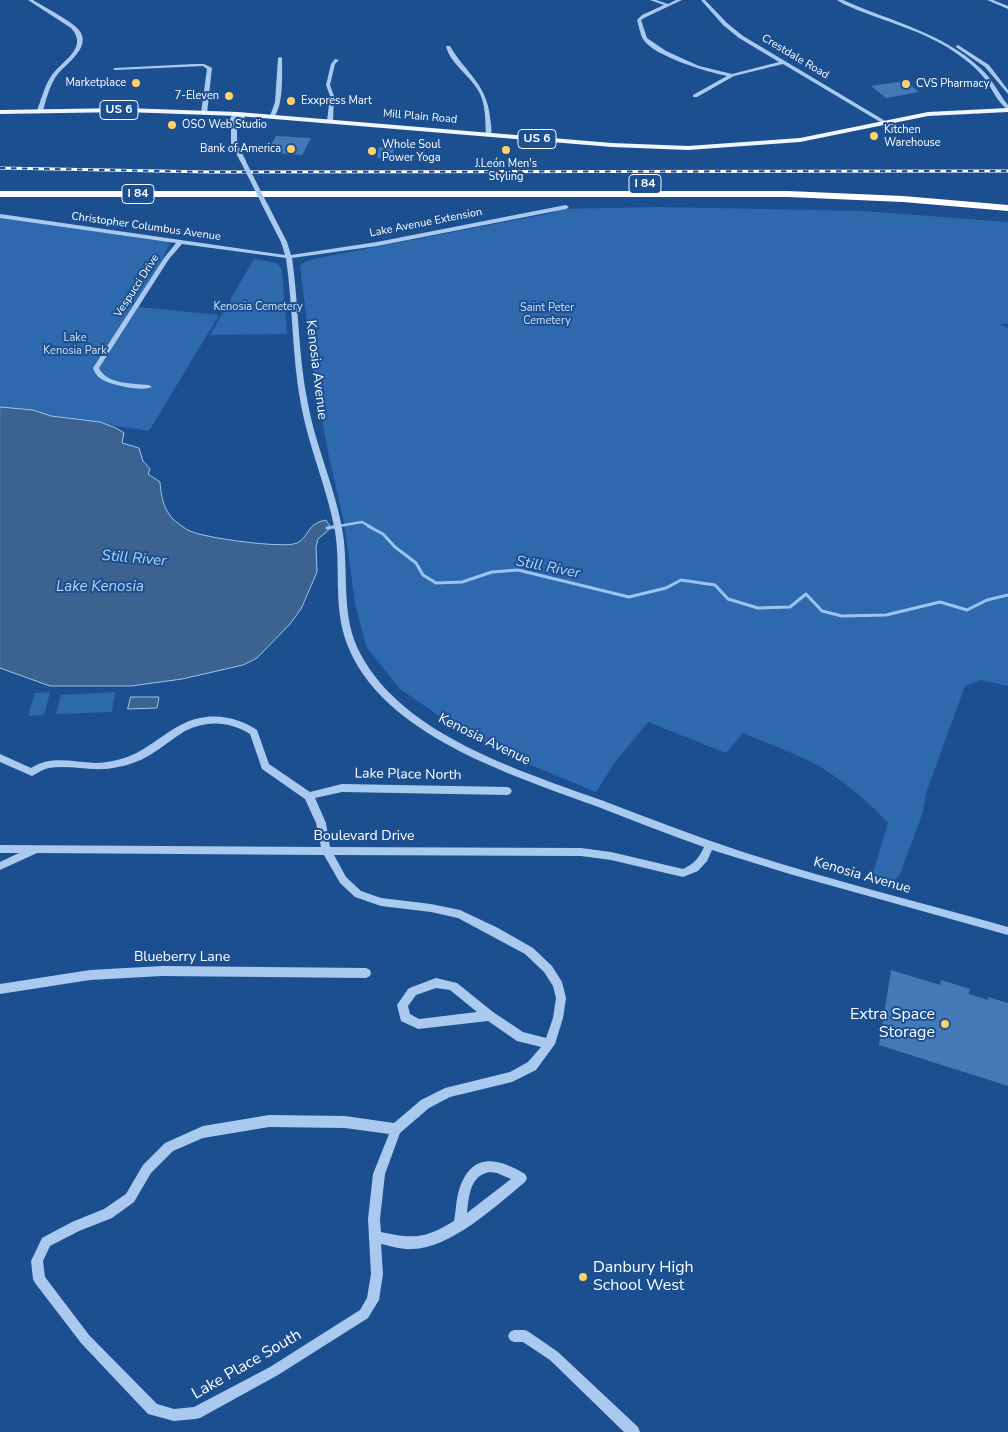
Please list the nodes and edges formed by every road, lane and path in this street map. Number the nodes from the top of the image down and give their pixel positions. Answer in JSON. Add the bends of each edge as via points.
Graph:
{"nodes":[{"id":1,"x":30,"y":0,"type":"edge"},
{"id":2,"x":652,"y":0,"type":"edge"},
{"id":3,"x":680,"y":0,"type":"edge"},
{"id":4,"x":703,"y":0,"type":"edge"},
{"id":5,"x":839,"y":0,"type":"edge"},
{"id":6,"x":850,"y":0,"type":"edge"},
{"id":7,"x":989,"y":0,"type":"edge"},
{"id":8,"x":667,"y":6,"type":"junction"},
{"id":9,"x":1008,"y":8,"type":"edge"},
{"id":10,"x":448,"y":47,"type":"dead end"},
{"id":11,"x":280,"y":58,"type":"dead end"},
{"id":12,"x":337,"y":60,"type":"dead end"},
{"id":13,"x":784,"y":62,"type":"junction"},
{"id":14,"x":115,"y":69,"type":"dead end"},
{"id":15,"x":732,"y":75,"type":"junction"},
{"id":16,"x":1008,"y":93,"type":"edge"},
{"id":17,"x":696,"y":96,"type":"dead end"},
{"id":18,"x":1008,"y":109,"type":"edge"},
{"id":19,"x":40,"y":111,"type":"junction"},
{"id":20,"x":0,"y":112,"type":"edge"},
{"id":21,"x":204,"y":112,"type":"junction"},
{"id":22,"x":238,"y":114,"type":"junction"},
{"id":23,"x":273,"y":116,"type":"junction"},
{"id":24,"x":330,"y":121,"type":"junction"},
{"id":25,"x":884,"y":122,"type":"junction"},
{"id":26,"x":489,"y":134,"type":"junction"},
{"id":27,"x":0,"y":184,"type":"edge"},
{"id":28,"x":0,"y":194,"type":"edge"},
{"id":29,"x":1008,"y":200,"type":"edge"},
{"id":30,"x":566,"y":207,"type":"dead end"},
{"id":31,"x":1008,"y":208,"type":"edge"},
{"id":32,"x":0,"y":216,"type":"edge"},
{"id":33,"x":180,"y":242,"type":"junction"},
{"id":34,"x":289,"y":257,"type":"junction"},
{"id":35,"x":149,"y":387,"type":"dead end"},
{"id":36,"x":0,"y":758,"type":"edge"},
{"id":37,"x":507,"y":791,"type":"dead end"},
{"id":38,"x":309,"y":796,"type":"junction"},
{"id":39,"x":710,"y":844,"type":"junction"},
{"id":40,"x":0,"y":849,"type":"edge"},
{"id":41,"x":36,"y":849,"type":"junction"},
{"id":42,"x":326,"y":850,"type":"junction"},
{"id":43,"x":0,"y":866,"type":"edge"},
{"id":44,"x":1008,"y":931,"type":"edge"},
{"id":45,"x":366,"y":973,"type":"dead end"},
{"id":46,"x":0,"y":989,"type":"edge"},
{"id":47,"x":489,"y":1016,"type":"junction"},
{"id":48,"x":550,"y":1044,"type":"junction"},
{"id":49,"x":396,"y":1129,"type":"junction"},
{"id":50,"x":460,"y":1223,"type":"junction"},
{"id":51,"x":375,"y":1237,"type":"junction"},
{"id":52,"x":514,"y":1336,"type":"dead end"},
{"id":53,"x":633,"y":1432,"type":"edge"}],
"edges":[{"from":1,"to":19,"type":"street","via":[[73,27],[81,38],[79,48],[53,76]]},
{"from":2,"to":8,"type":"street"},
{"from":3,"to":8,"type":"street"},
{"from":4,"to":13,"type":"street","name":"Crestdale Road","via":[[733,31]]},
{"from":5,"to":18,"type":"street","via":[[955,50],[983,73]]},
{"from":6,"to":16,"type":"street","via":[[963,48],[993,72]]},
{"from":7,"to":9,"type":"street"},
{"from":8,"to":15,"type":"street","via":[[639,20],[645,39],[685,62]]},
{"from":10,"to":26,"type":"street","via":[[484,95]]},
{"from":11,"to":23,"type":"street","via":[[278,102]]},
{"from":12,"to":24,"type":"street","via":[[328,85],[332,96]]},
{"from":13,"to":15,"type":"street"},
{"from":13,"to":25,"type":"street","name":"Crestdale Road"},
{"from":14,"to":21,"type":"street","via":[[194,65],[210,68]]},
{"from":15,"to":17,"type":"street"},
{"from":18,"to":25,"type":"main road","number":"US 6","via":[[943,112]]},
{"from":19,"to":20,"type":"main road","name":"Mill Plain Road","number":"US 6"},
{"from":19,"to":21,"type":"main road","name":"Mill Plain Road","number":"US 6"},
{"from":21,"to":22,"type":"main road","name":"Mill Plain Road","number":"US 6"},
{"from":22,"to":23,"type":"main road","name":"Mill Plain Road","number":"US 6"},
{"from":22,"to":34,"type":"street","name":"Kenosia Avenue","bridge":true,"via":[[242,117],[234,125],[234,143]]},
{"from":23,"to":24,"type":"main road","name":"Mill Plain Road","number":"US 6"},
{"from":24,"to":26,"type":"main road","name":"Mill Plain Road","number":"US 6"},
{"from":25,"to":26,"type":"main road","name":"Mill Plain Road","number":"US 6","via":[[837,133],[759,144],[688,148]]},
{"from":27,"to":29,"type":"highway","number":"I 84","via":[[697,184],[872,188]]},
{"from":28,"to":31,"type":"highway","number":"I 84","via":[[788,194]]},
{"from":30,"to":34,"type":"street","name":"Lake Avenue Extension","via":[[377,244]]},
{"from":32,"to":33,"type":"street","name":"Christopher Columbus Avenue"},
{"from":33,"to":34,"type":"street","name":"Christopher Columbus Avenue"},
{"from":33,"to":35,"type":"street","name":"Vespucci Drive","via":[[96,368],[107,380]]},
{"from":34,"to":39,"type":"street","name":"Kenosia Avenue","via":[[303,400],[336,518],[347,630],[360,660],[380,688],[393,702],[431,730],[486,758],[570,793]]},
{"from":36,"to":38,"type":"street","via":[[32,772],[40,766],[56,763],[94,766],[118,763],[144,755],[193,722],[226,720],[254,732],[265,766]]},
{"from":37,"to":38,"type":"street","name":"Lake Place North","via":[[342,788]]},
{"from":38,"to":42,"type":"street","via":[[321,823]]},
{"from":39,"to":42,"type":"street","name":"Boulevard Drive","via":[[695,868],[683,873],[581,852]]},
{"from":39,"to":44,"type":"street","name":"Kenosia Avenue"},
{"from":40,"to":41,"type":"street","name":"Boulevard Drive"},
{"from":41,"to":42,"type":"street","name":"Boulevard Drive"},
{"from":41,"to":43,"type":"street"},
{"from":42,"to":48,"type":"street","name":"Lake Place South","via":[[343,880],[358,894],[381,902],[460,914],[529,951],[548,970],[558,985],[561,998]]},
{"from":45,"to":46,"type":"street","name":"Blueberry Lane","via":[[152,971]]},
{"from":47,"to":47,"type":"street","via":[[454,986],[436,983],[412,992],[402,1005],[405,1017],[418,1024]]},
{"from":47,"to":48,"type":"street","via":[[521,1037]]},
{"from":48,"to":49,"type":"street","name":"Lake Place South","via":[[532,1066],[512,1077],[449,1092],[425,1104]]},
{"from":49,"to":51,"type":"street","name":"Lake Place South","via":[[379,1174]]},
{"from":49,"to":51,"type":"street","name":"Lake Place South","via":[[346,1122],[269,1121],[202,1132],[169,1147],[148,1169],[130,1198],[108,1214],[46,1242],[37,1260],[39,1279],[85,1339],[153,1409],[174,1416],[195,1413],[274,1372],[364,1314],[373,1300],[377,1274]]},
{"from":50,"to":50,"type":"street","via":[[498,1195],[521,1178],[506,1168],[490,1166],[477,1171],[466,1186]]},
{"from":50,"to":51,"type":"street","via":[[442,1236],[416,1244]]},
{"from":52,"to":53,"type":"street","via":[[525,1336],[554,1356]]}]}
